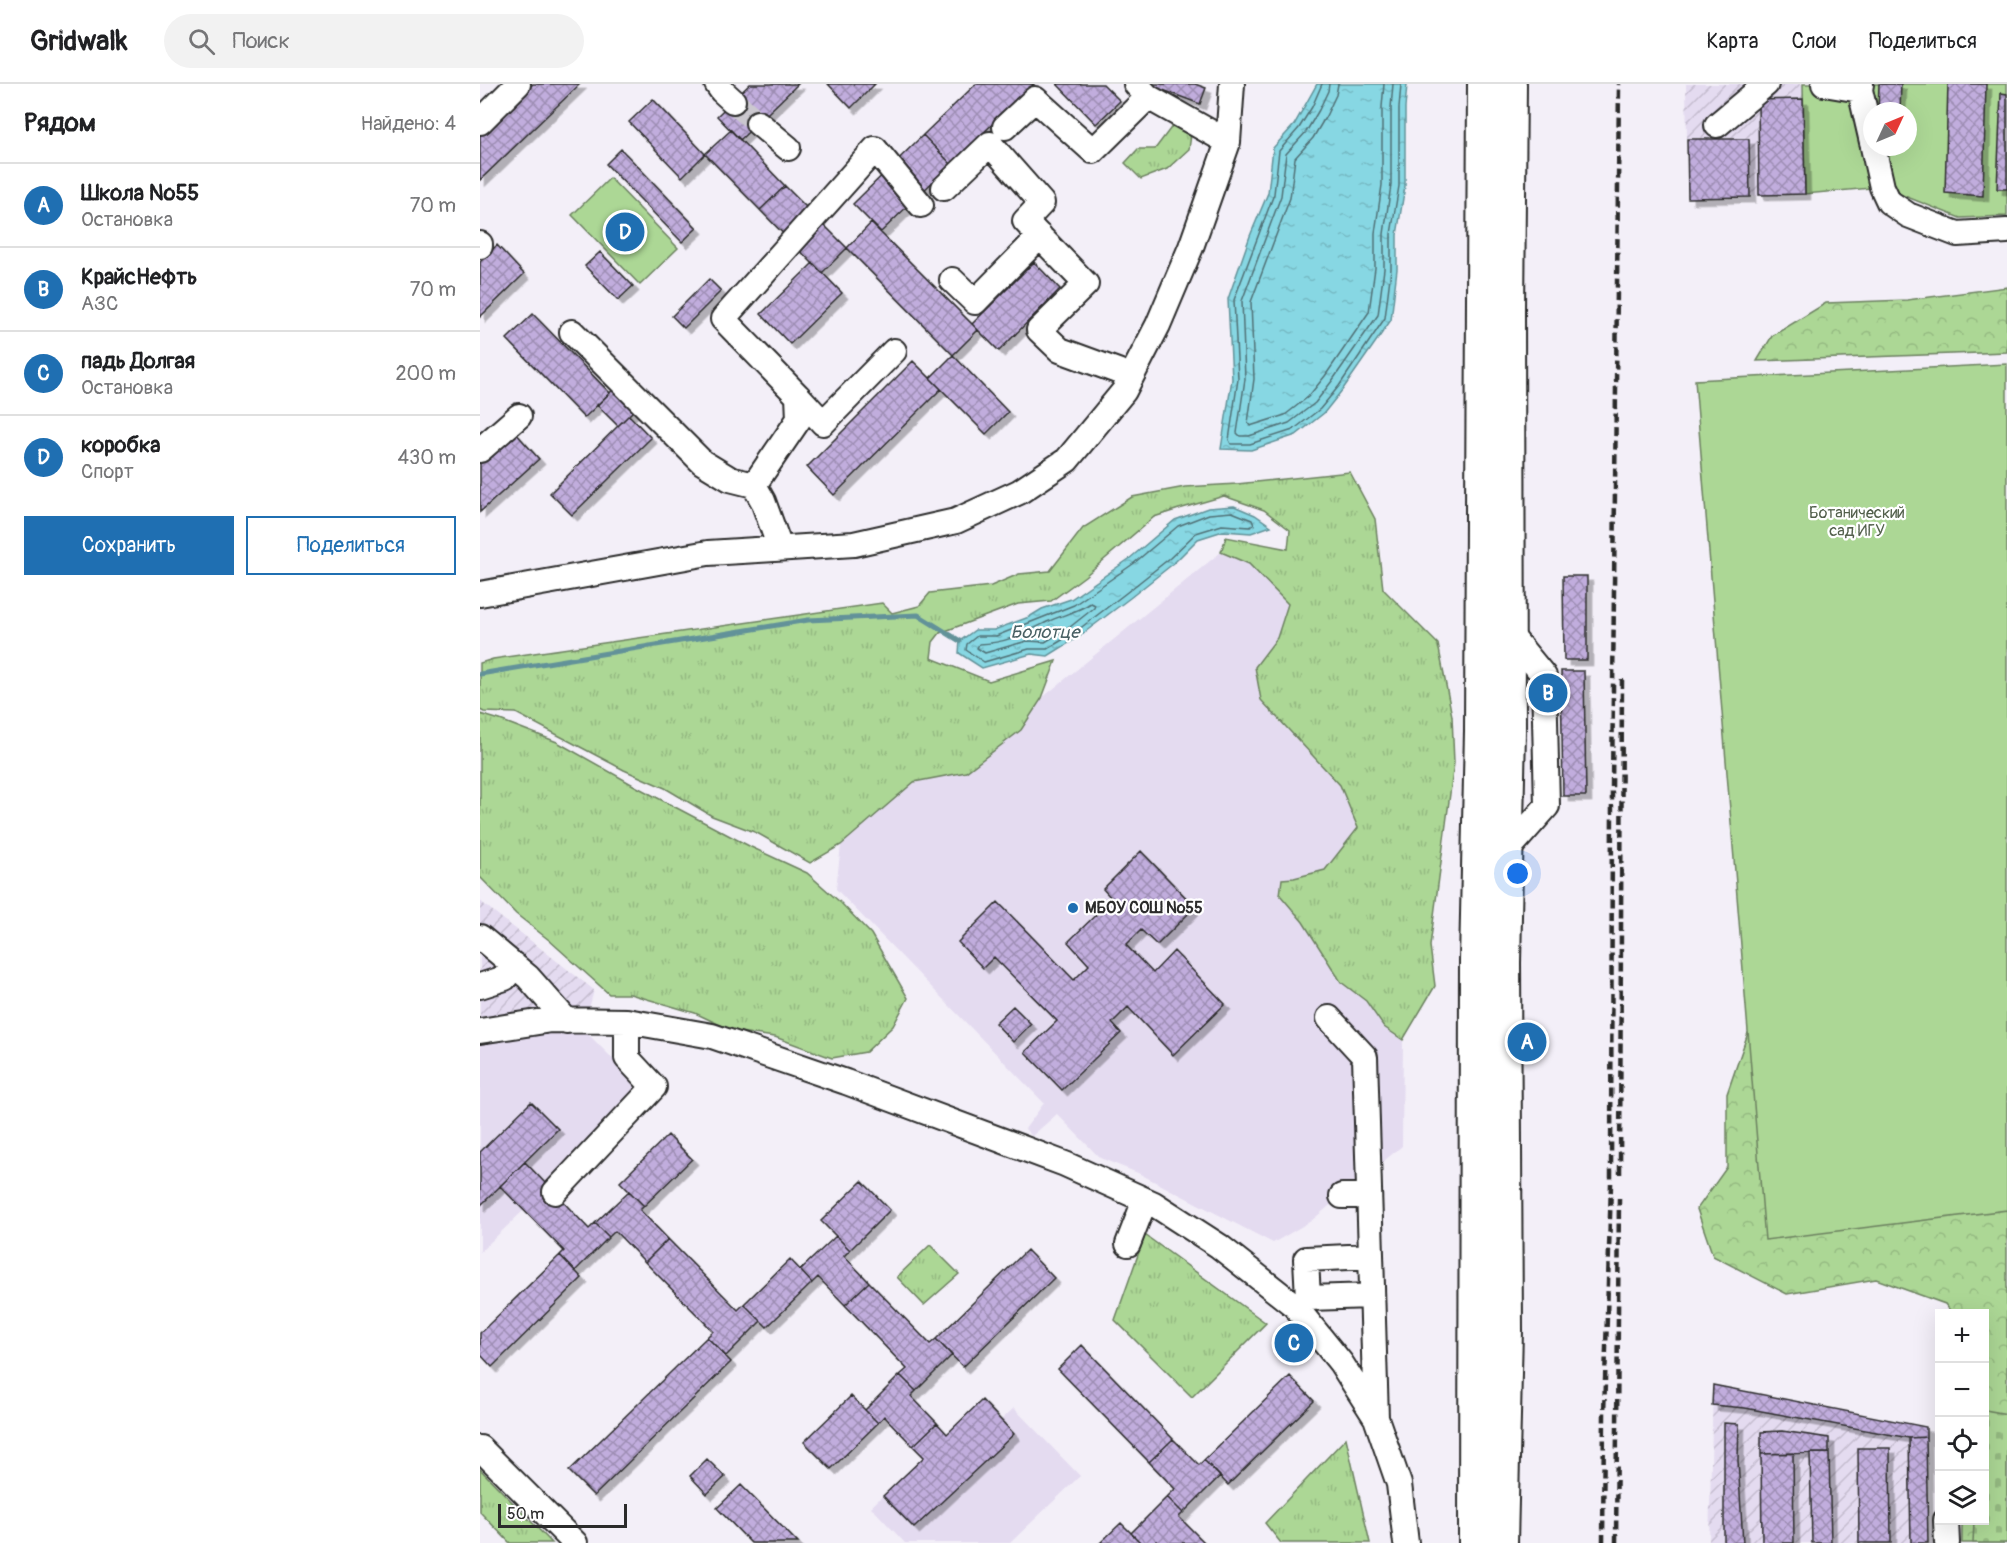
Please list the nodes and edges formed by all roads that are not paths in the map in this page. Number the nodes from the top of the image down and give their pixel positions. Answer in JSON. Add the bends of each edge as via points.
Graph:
{"nodes":[{"id":1,"x":518,"y":84,"type":"edge"},
{"id":2,"x":1232,"y":84,"type":"edge"},
{"id":3,"x":1484,"y":84,"type":"edge"},
{"id":4,"x":1510,"y":84,"type":"edge"},
{"id":5,"x":1766,"y":84,"type":"edge"},
{"id":6,"x":1824,"y":84,"type":"edge"},
{"id":7,"x":1860,"y":87,"type":"edge"},
{"id":8,"x":1142,"y":91,"type":"edge"},
{"id":9,"x":1863,"y":102,"type":"edge"},
{"id":10,"x":480,"y":122,"type":"edge"},
{"id":11,"x":758,"y":123,"type":"tunnel mouth"},
{"id":12,"x":1717,"y":125,"type":"dead end"},
{"id":13,"x":1005,"y":127,"type":"dead end"},
{"id":14,"x":1228,"y":142,"type":"junction"},
{"id":15,"x":788,"y":148,"type":"dead end"},
{"id":16,"x":1875,"y":156,"type":"edge"},
{"id":17,"x":944,"y":188,"type":"dead end"},
{"id":18,"x":921,"y":205,"type":"dead end"},
{"id":19,"x":2007,"y":231,"type":"edge"},
{"id":20,"x":1040,"y":236,"type":"junction"},
{"id":21,"x":952,"y":280,"type":"dead end"},
{"id":22,"x":572,"y":332,"type":"dead end"},
{"id":23,"x":894,"y":351,"type":"dead end"},
{"id":24,"x":1131,"y":376,"type":"junction"},
{"id":25,"x":798,"y":396,"type":"junction"},
{"id":26,"x":519,"y":416,"type":"dead end"},
{"id":27,"x":480,"y":450,"type":"edge"},
{"id":28,"x":754,"y":485,"type":"junction"},
{"id":29,"x":780,"y":548,"type":"junction"},
{"id":30,"x":480,"y":594,"type":"edge"},
{"id":31,"x":480,"y":937,"type":"edge"},
{"id":32,"x":514,"y":965,"type":"junction"},
{"id":33,"x":480,"y":986,"type":"edge"},
{"id":34,"x":1329,"y":1018,"type":"dead end"},
{"id":35,"x":567,"y":1021,"type":"junction"},
{"id":36,"x":627,"y":1021,"type":"junction"},
{"id":37,"x":480,"y":1031,"type":"edge"},
{"id":38,"x":555,"y":1192,"type":"dead end"},
{"id":39,"x":1342,"y":1196,"type":"dead end"},
{"id":40,"x":1368,"y":1196,"type":"junction"},
{"id":41,"x":1145,"y":1200,"type":"junction"},
{"id":42,"x":1128,"y":1244,"type":"dead end"},
{"id":43,"x":1370,"y":1256,"type":"junction"},
{"id":44,"x":1372,"y":1296,"type":"junction"},
{"id":45,"x":1376,"y":1418,"type":"junction"},
{"id":46,"x":480,"y":1448,"type":"edge"},
{"id":47,"x":1946,"y":1525,"type":"edge"},
{"id":48,"x":575,"y":1543,"type":"edge"},
{"id":49,"x":1406,"y":1543,"type":"edge"},
{"id":50,"x":1475,"y":1543,"type":"edge"},
{"id":51,"x":1501,"y":1543,"type":"edge"},
{"id":52,"x":1947,"y":1543,"type":"edge"}],
"edges":[{"from":1,"to":10,"type":"street"},
{"from":2,"to":14,"type":"street"},
{"from":3,"to":50,"type":"main road"},
{"from":4,"to":51,"type":"main road","via":[[1504,963],[1506,1330]]},
{"from":5,"to":12,"type":"street"},
{"from":6,"to":7,"type":"street"},
{"from":7,"to":9,"type":"street"},
{"from":8,"to":13,"type":"street","via":[[1093,151],[1035,99]]},
{"from":8,"to":14,"type":"street"},
{"from":11,"to":15,"type":"street"},
{"from":14,"to":24,"type":"street","via":[[1158,325]]},
{"from":16,"to":19,"type":"street","via":[[1889,202],[1908,215],[1957,234]]},
{"from":17,"to":20,"type":"street","via":[[990,144],[1042,203],[1025,221]]},
{"from":18,"to":25,"type":"street","via":[[874,149],[723,319]]},
{"from":20,"to":21,"type":"street","via":[[975,302]]},
{"from":20,"to":24,"type":"street","via":[[1086,284],[1039,330],[1060,350]]},
{"from":22,"to":28,"type":"street","via":[[702,462],[730,479]]},
{"from":23,"to":25,"type":"street","via":[[824,423]]},
{"from":24,"to":29,"type":"street","via":[[1124,391],[1066,460],[1019,492],[956,521],[854,544]]},
{"from":25,"to":28,"type":"street","via":[[799,419]]},
{"from":26,"to":27,"type":"street"},
{"from":28,"to":29,"type":"street"},
{"from":29,"to":30,"type":"street","via":[[708,553]]},
{"from":31,"to":32,"type":"street"},
{"from":32,"to":33,"type":"street","via":[[505,978]]},
{"from":32,"to":35,"type":"street"},
{"from":34,"to":40,"type":"street","via":[[1365,1058]]},
{"from":35,"to":36,"type":"street"},
{"from":35,"to":37,"type":"street"},
{"from":36,"to":38,"type":"street","via":[[627,1058],[654,1087]]},
{"from":36,"to":41,"type":"street","via":[[711,1036],[846,1082],[1065,1164]]},
{"from":39,"to":40,"type":"street"},
{"from":40,"to":43,"type":"street"},
{"from":41,"to":42,"type":"street"},
{"from":41,"to":45,"type":"street","via":[[1219,1246],[1295,1306],[1341,1363]]},
{"from":43,"to":44,"type":"street"},
{"from":43,"to":44,"type":"street","via":[[1306,1259],[1307,1288],[1308,1298]]},
{"from":44,"to":45,"type":"street"},
{"from":45,"to":49,"type":"street","via":[[1399,1484]]},
{"from":46,"to":48,"type":"street"},
{"from":47,"to":52,"type":"street"}]}
